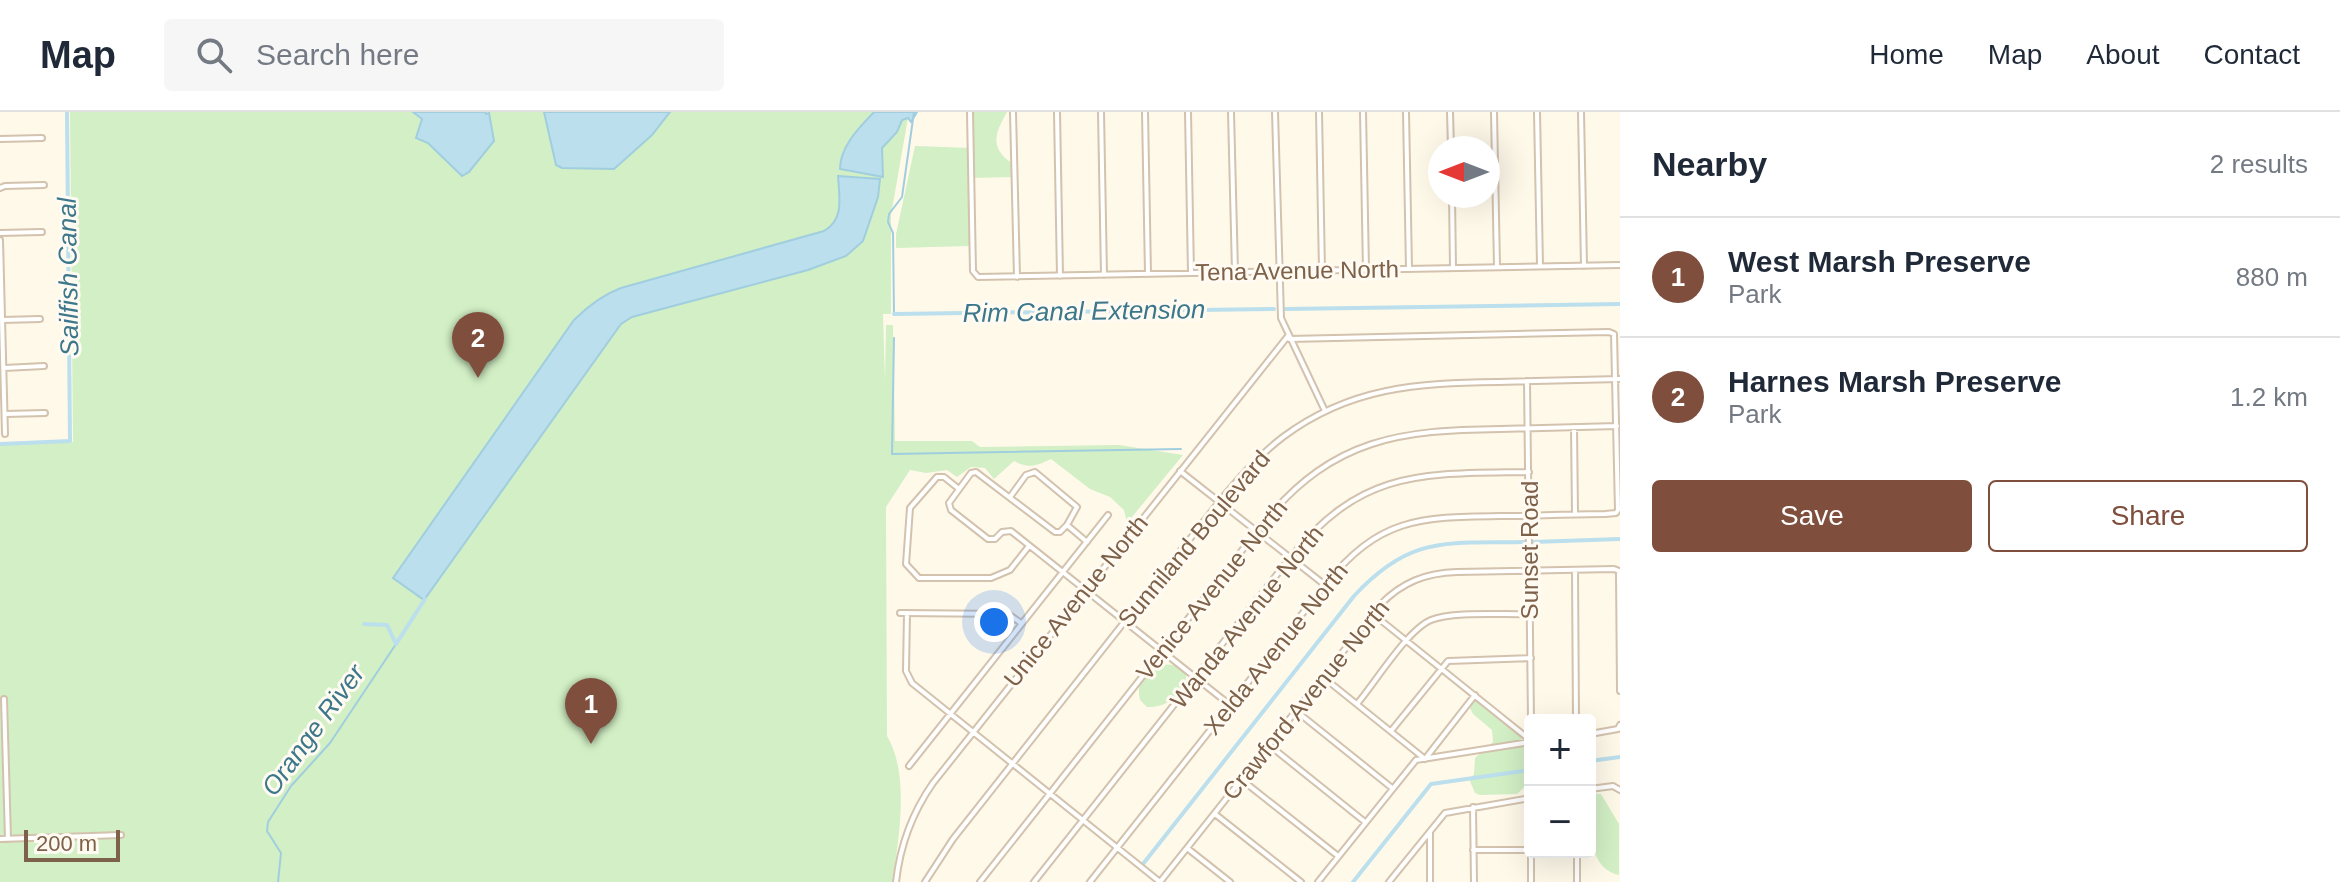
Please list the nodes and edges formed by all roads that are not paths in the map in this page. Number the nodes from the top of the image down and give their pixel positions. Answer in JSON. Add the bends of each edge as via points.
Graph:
{"nodes":[{"id":1,"x":970,"y":112,"type":"edge"},
{"id":2,"x":1013,"y":112,"type":"edge"},
{"id":3,"x":1057,"y":112,"type":"edge"},
{"id":4,"x":1101,"y":112,"type":"edge"},
{"id":5,"x":1145,"y":112,"type":"edge"},
{"id":6,"x":1188,"y":112,"type":"edge"},
{"id":7,"x":1231,"y":112,"type":"edge"},
{"id":8,"x":1275,"y":112,"type":"edge"},
{"id":9,"x":1319,"y":112,"type":"edge"},
{"id":10,"x":1363,"y":112,"type":"edge"},
{"id":11,"x":1406,"y":112,"type":"edge"},
{"id":12,"x":1450,"y":112,"type":"edge"},
{"id":13,"x":1494,"y":112,"type":"edge"},
{"id":14,"x":1537,"y":112,"type":"edge"},
{"id":15,"x":1581,"y":112,"type":"edge"},
{"id":16,"x":1451,"y":136,"type":"edge"},
{"id":17,"x":42,"y":138,"type":"dead end"},
{"id":18,"x":0,"y":139,"type":"edge"},
{"id":19,"x":44,"y":185,"type":"dead end"},
{"id":20,"x":0,"y":188,"type":"edge"},
{"id":21,"x":1452,"y":208,"type":"edge"},
{"id":22,"x":42,"y":232,"type":"dead end"},
{"id":23,"x":0,"y":233,"type":"edge"},
{"id":24,"x":0,"y":240,"type":"edge"},
{"id":25,"x":1620,"y":265,"type":"edge"},
{"id":26,"x":1584,"y":266,"type":"junction"},
{"id":27,"x":1497,"y":267,"type":"junction"},
{"id":28,"x":1540,"y":267,"type":"junction"},
{"id":29,"x":1453,"y":268,"type":"junction"},
{"id":30,"x":1409,"y":269,"type":"junction"},
{"id":31,"x":1366,"y":270,"type":"junction"},
{"id":32,"x":1322,"y":271,"type":"junction"},
{"id":33,"x":1235,"y":272,"type":"junction"},
{"id":34,"x":1279,"y":272,"type":"junction"},
{"id":35,"x":1191,"y":273,"type":"junction"},
{"id":36,"x":1148,"y":274,"type":"junction"},
{"id":37,"x":1104,"y":275,"type":"junction"},
{"id":38,"x":1060,"y":276,"type":"junction"},
{"id":39,"x":1017,"y":277,"type":"junction"},
{"id":40,"x":1,"y":313,"type":"edge"},
{"id":41,"x":40,"y":319,"type":"dead end"},
{"id":42,"x":2,"y":320,"type":"junction"},
{"id":43,"x":1288,"y":337,"type":"junction"},
{"id":44,"x":44,"y":366,"type":"dead end"},
{"id":45,"x":4,"y":368,"type":"junction"},
{"id":46,"x":1618,"y":379,"type":"edge"},
{"id":47,"x":1527,"y":381,"type":"junction"},
{"id":48,"x":1325,"y":411,"type":"junction"},
{"id":49,"x":45,"y":413,"type":"dead end"},
{"id":50,"x":5,"y":414,"type":"junction"},
{"id":51,"x":1617,"y":426,"type":"junction"},
{"id":52,"x":1574,"y":427,"type":"junction"},
{"id":53,"x":1528,"y":428,"type":"junction"},
{"id":54,"x":5,"y":434,"type":"dead end"},
{"id":55,"x":1180,"y":471,"type":"junction"},
{"id":56,"x":1529,"y":472,"type":"junction"},
{"id":57,"x":959,"y":489,"type":"junction"},
{"id":58,"x":1010,"y":497,"type":"junction"},
{"id":59,"x":1219,"y":502,"type":"junction"},
{"id":60,"x":1575,"y":514,"type":"junction"},
{"id":61,"x":1108,"y":515,"type":"dead end"},
{"id":62,"x":1530,"y":515,"type":"junction"},
{"id":63,"x":1067,"y":525,"type":"junction"},
{"id":64,"x":1256,"y":531,"type":"junction"},
{"id":65,"x":1087,"y":542,"type":"junction"},
{"id":66,"x":1029,"y":546,"type":"junction"},
{"id":67,"x":1290,"y":558,"type":"junction"},
{"id":68,"x":1575,"y":570,"type":"junction"},
{"id":69,"x":1063,"y":571,"type":"junction"},
{"id":70,"x":1530,"y":571,"type":"junction"},
{"id":71,"x":1619,"y":571,"type":"edge"},
{"id":72,"x":1325,"y":585,"type":"junction"},
{"id":73,"x":1085,"y":590,"type":"junction"},
{"id":74,"x":900,"y":613,"type":"dead end"},
{"id":75,"x":907,"y":613,"type":"junction"},
{"id":76,"x":1372,"y":614,"type":"junction"},
{"id":77,"x":1530,"y":614,"type":"junction"},
{"id":78,"x":1125,"y":621,"type":"junction"},
{"id":79,"x":1021,"y":623,"type":"junction"},
{"id":80,"x":1407,"y":641,"type":"junction"},
{"id":81,"x":1162,"y":651,"type":"junction"},
{"id":82,"x":1531,"y":658,"type":"junction"},
{"id":83,"x":1441,"y":668,"type":"junction"},
{"id":84,"x":1323,"y":677,"type":"junction"},
{"id":85,"x":1196,"y":679,"type":"junction"},
{"id":86,"x":1620,"y":691,"type":"edge"},
{"id":87,"x":1475,"y":695,"type":"junction"},
{"id":88,"x":4,"y":699,"type":"dead end"},
{"id":89,"x":1357,"y":704,"type":"junction"},
{"id":90,"x":1230,"y":705,"type":"junction"},
{"id":91,"x":1296,"y":711,"type":"junction"},
{"id":92,"x":1531,"y":714,"type":"edge"},
{"id":93,"x":1576,"y":714,"type":"edge"},
{"id":94,"x":950,"y":715,"type":"junction"},
{"id":95,"x":1619,"y":727,"type":"edge"},
{"id":96,"x":1391,"y":731,"type":"junction"},
{"id":97,"x":971,"y":733,"type":"junction"},
{"id":98,"x":1596,"y":733,"type":"edge"},
{"id":99,"x":1524,"y":736,"type":"edge"},
{"id":100,"x":1524,"y":742,"type":"edge"},
{"id":101,"x":1269,"y":745,"type":"junction"},
{"id":102,"x":1425,"y":759,"type":"junction"},
{"id":103,"x":1012,"y":764,"type":"junction"},
{"id":104,"x":909,"y":766,"type":"dead end"},
{"id":105,"x":1242,"y":780,"type":"junction"},
{"id":106,"x":1392,"y":788,"type":"junction"},
{"id":107,"x":1596,"y":789,"type":"edge"},
{"id":108,"x":1619,"y":789,"type":"edge"},
{"id":109,"x":1049,"y":794,"type":"junction"},
{"id":110,"x":1524,"y":799,"type":"edge"},
{"id":111,"x":1473,"y":807,"type":"junction"},
{"id":112,"x":1215,"y":813,"type":"junction"},
{"id":113,"x":1083,"y":821,"type":"junction"},
{"id":114,"x":1365,"y":822,"type":"junction"},
{"id":115,"x":1430,"y":830,"type":"junction"},
{"id":116,"x":121,"y":835,"type":"dead end"},
{"id":117,"x":0,"y":839,"type":"edge"},
{"id":118,"x":8,"y":839,"type":"junction"},
{"id":119,"x":1117,"y":848,"type":"junction"},
{"id":120,"x":1187,"y":848,"type":"junction"},
{"id":121,"x":1473,"y":850,"type":"junction"},
{"id":122,"x":1524,"y":851,"type":"edge"},
{"id":123,"x":1338,"y":856,"type":"junction"},
{"id":124,"x":1530,"y":858,"type":"edge"},
{"id":125,"x":1577,"y":858,"type":"edge"},
{"id":126,"x":896,"y":882,"type":"edge"},
{"id":127,"x":925,"y":882,"type":"edge"},
{"id":128,"x":980,"y":882,"type":"edge"},
{"id":129,"x":1034,"y":882,"type":"edge"},
{"id":130,"x":1090,"y":882,"type":"edge"},
{"id":131,"x":1160,"y":882,"type":"edge"},
{"id":132,"x":1230,"y":882,"type":"edge"},
{"id":133,"x":1301,"y":882,"type":"edge"},
{"id":134,"x":1318,"y":882,"type":"edge"},
{"id":135,"x":1389,"y":882,"type":"edge"},
{"id":136,"x":1430,"y":882,"type":"edge"},
{"id":137,"x":1474,"y":882,"type":"edge"},
{"id":138,"x":1531,"y":882,"type":"edge"},
{"id":139,"x":1577,"y":882,"type":"edge"}],
"edges":[{"from":1,"to":39,"type":"street","name":"Tena Avenue North","via":[[974,274]]},
{"from":2,"to":39,"type":"street"},
{"from":3,"to":38,"type":"street"},
{"from":4,"to":37,"type":"street"},
{"from":5,"to":36,"type":"street"},
{"from":6,"to":35,"type":"street"},
{"from":7,"to":33,"type":"street"},
{"from":8,"to":34,"type":"street"},
{"from":9,"to":32,"type":"street"},
{"from":10,"to":31,"type":"street"},
{"from":11,"to":30,"type":"street"},
{"from":12,"to":16,"type":"street"},
{"from":13,"to":27,"type":"street"},
{"from":14,"to":28,"type":"street"},
{"from":15,"to":26,"type":"street"},
{"from":17,"to":18,"type":"street"},
{"from":19,"to":20,"type":"street"},
{"from":21,"to":29,"type":"street"},
{"from":22,"to":23,"type":"street"},
{"from":24,"to":40,"type":"street"},
{"from":25,"to":26,"type":"street","name":"Tena Avenue North"},
{"from":26,"to":28,"type":"street","name":"Tena Avenue North"},
{"from":27,"to":28,"type":"street","name":"Tena Avenue North"},
{"from":27,"to":29,"type":"street","name":"Tena Avenue North"},
{"from":29,"to":30,"type":"street","name":"Tena Avenue North"},
{"from":30,"to":31,"type":"street","name":"Tena Avenue North"},
{"from":31,"to":32,"type":"street","name":"Tena Avenue North"},
{"from":32,"to":34,"type":"street","name":"Tena Avenue North"},
{"from":33,"to":34,"type":"street","name":"Tena Avenue North"},
{"from":33,"to":35,"type":"street","name":"Tena Avenue North"},
{"from":34,"to":43,"type":"street","via":[[1281,318]]},
{"from":35,"to":36,"type":"street","name":"Tena Avenue North"},
{"from":36,"to":37,"type":"street","name":"Tena Avenue North"},
{"from":37,"to":38,"type":"street","name":"Tena Avenue North"},
{"from":38,"to":39,"type":"street","name":"Tena Avenue North"},
{"from":40,"to":42,"type":"street"},
{"from":41,"to":42,"type":"street"},
{"from":42,"to":45,"type":"street"},
{"from":43,"to":46,"type":"street","via":[[1614,334]]},
{"from":43,"to":48,"type":"street"},
{"from":43,"to":55,"type":"street","name":"Unice Avenue North"},
{"from":44,"to":45,"type":"street"},
{"from":45,"to":50,"type":"street"},
{"from":46,"to":47,"type":"street","name":"Sunniland Boulevard"},
{"from":46,"to":51,"type":"street"},
{"from":47,"to":48,"type":"street","name":"Sunniland Boulevard","via":[[1405,386]]},
{"from":47,"to":53,"type":"street","name":"Sunset Road"},
{"from":48,"to":59,"type":"street","name":"Sunniland Boulevard","via":[[1267,450]]},
{"from":49,"to":50,"type":"street"},
{"from":50,"to":54,"type":"street"},
{"from":51,"to":52,"type":"street","name":"Venice Avenue North"},
{"from":51,"to":60,"type":"street","name":"Xelda Avenue North","via":[[1618,510]]},
{"from":52,"to":53,"type":"street","name":"Venice Avenue North"},
{"from":52,"to":60,"type":"street"},
{"from":53,"to":56,"type":"street","name":"Sunset Road"},
{"from":53,"to":64,"type":"street","name":"Venice Avenue North","via":[[1425,431],[1369,444],[1301,483]]},
{"from":55,"to":59,"type":"street"},
{"from":55,"to":73,"type":"street","name":"Unice Avenue North"},
{"from":56,"to":62,"type":"street","name":"Sunset Road"},
{"from":56,"to":67,"type":"street","name":"Wanda Avenue North","via":[[1435,474],[1382,486],[1335,511]]},
{"from":57,"to":58,"type":"street","via":[[976,472]]},
{"from":57,"to":66,"type":"street","via":[[949,503],[951,510],[988,539],[1006,530]]},
{"from":57,"to":66,"type":"street","via":[[937,477],[910,508],[906,564],[919,578],[991,578],[1010,570]]},
{"from":58,"to":63,"type":"street","via":[[1055,532]]},
{"from":58,"to":63,"type":"street","via":[[1026,475],[1035,472],[1077,507]]},
{"from":59,"to":64,"type":"street"},
{"from":59,"to":78,"type":"street","name":"Sunniland Boulevard"},
{"from":60,"to":62,"type":"street","name":"Xelda Avenue North"},
{"from":61,"to":65,"type":"street"},
{"from":62,"to":70,"type":"street","name":"Sunset Road"},
{"from":62,"to":72,"type":"street","name":"Xelda Avenue North","via":[[1441,517],[1404,524],[1363,545]]},
{"from":63,"to":65,"type":"street"},
{"from":64,"to":67,"type":"street"},
{"from":64,"to":81,"type":"street","name":"Venice Avenue North"},
{"from":65,"to":69,"type":"street"},
{"from":66,"to":69,"type":"street"},
{"from":67,"to":72,"type":"street"},
{"from":67,"to":85,"type":"street","name":"Wanda Avenue North"},
{"from":68,"to":70,"type":"street","name":"Crawford Avenue North"},
{"from":68,"to":71,"type":"street","name":"Crawford Avenue North"},
{"from":68,"to":93,"type":"street"},
{"from":69,"to":73,"type":"street"},
{"from":69,"to":79,"type":"street"},
{"from":70,"to":76,"type":"street","name":"Crawford Avenue North","via":[[1427,575],[1397,589]]},
{"from":70,"to":77,"type":"street","name":"Sunset Road"},
{"from":71,"to":86,"type":"street"},
{"from":72,"to":90,"type":"street","name":"Xelda Avenue North"},
{"from":73,"to":78,"type":"street"},
{"from":73,"to":97,"type":"street","name":"Unice Avenue North"},
{"from":74,"to":75,"type":"street"},
{"from":75,"to":79,"type":"street","via":[[1008,614]]},
{"from":75,"to":94,"type":"street","via":[[906,671],[912,683]]},
{"from":76,"to":80,"type":"street"},
{"from":76,"to":84,"type":"street","name":"Crawford Avenue North"},
{"from":77,"to":80,"type":"street","via":[[1437,618]]},
{"from":77,"to":82,"type":"street","name":"Sunset Road"},
{"from":78,"to":81,"type":"street"},
{"from":78,"to":103,"type":"street","name":"Sunniland Boulevard"},
{"from":79,"to":94,"type":"street"},
{"from":80,"to":83,"type":"street"},
{"from":80,"to":89,"type":"street"},
{"from":81,"to":85,"type":"street"},
{"from":81,"to":109,"type":"street","name":"Venice Avenue North"},
{"from":82,"to":83,"type":"street","via":[[1455,659]]},
{"from":82,"to":92,"type":"street","name":"Sunset Road"},
{"from":83,"to":87,"type":"street"},
{"from":83,"to":96,"type":"street"},
{"from":84,"to":89,"type":"street"},
{"from":84,"to":91,"type":"street","name":"Crawford Avenue North"},
{"from":85,"to":90,"type":"street"},
{"from":85,"to":113,"type":"street","name":"Wanda Avenue North"},
{"from":87,"to":99,"type":"street"},
{"from":87,"to":102,"type":"street"},
{"from":88,"to":118,"type":"street"},
{"from":89,"to":96,"type":"street"},
{"from":90,"to":119,"type":"street","name":"Xelda Avenue North"},
{"from":91,"to":101,"type":"street","name":"Crawford Avenue North"},
{"from":91,"to":106,"type":"street"},
{"from":94,"to":97,"type":"street"},
{"from":94,"to":104,"type":"street"},
{"from":95,"to":98,"type":"street"},
{"from":96,"to":102,"type":"street"},
{"from":97,"to":103,"type":"street"},
{"from":97,"to":126,"type":"street","name":"Unice Avenue North","via":[[919,804],[904,839]]},
{"from":100,"to":102,"type":"street"},
{"from":101,"to":105,"type":"street","name":"Crawford Avenue North"},
{"from":101,"to":114,"type":"street"},
{"from":102,"to":106,"type":"street","via":[[1413,762]]},
{"from":103,"to":109,"type":"street"},
{"from":103,"to":127,"type":"street","name":"Sunniland Boulevard"},
{"from":105,"to":112,"type":"street","name":"Crawford Avenue North"},
{"from":105,"to":123,"type":"street"},
{"from":106,"to":114,"type":"street"},
{"from":107,"to":108,"type":"street"},
{"from":109,"to":113,"type":"street"},
{"from":109,"to":128,"type":"street","name":"Venice Avenue North"},
{"from":110,"to":111,"type":"street"},
{"from":111,"to":115,"type":"street","via":[[1445,813]]},
{"from":111,"to":121,"type":"street"},
{"from":112,"to":120,"type":"street","name":"Crawford Avenue North"},
{"from":112,"to":133,"type":"street"},
{"from":113,"to":119,"type":"street"},
{"from":113,"to":129,"type":"street","name":"Wanda Avenue North"},
{"from":114,"to":123,"type":"street"},
{"from":115,"to":135,"type":"street"},
{"from":115,"to":136,"type":"street"},
{"from":116,"to":118,"type":"street"},
{"from":117,"to":118,"type":"street"},
{"from":119,"to":130,"type":"street","name":"Xelda Avenue North"},
{"from":119,"to":131,"type":"street"},
{"from":120,"to":131,"type":"street","name":"Crawford Avenue North"},
{"from":120,"to":132,"type":"street"},
{"from":121,"to":122,"type":"street"},
{"from":121,"to":137,"type":"street"},
{"from":123,"to":134,"type":"street"},
{"from":124,"to":138,"type":"street"},
{"from":125,"to":139,"type":"street"}]}
